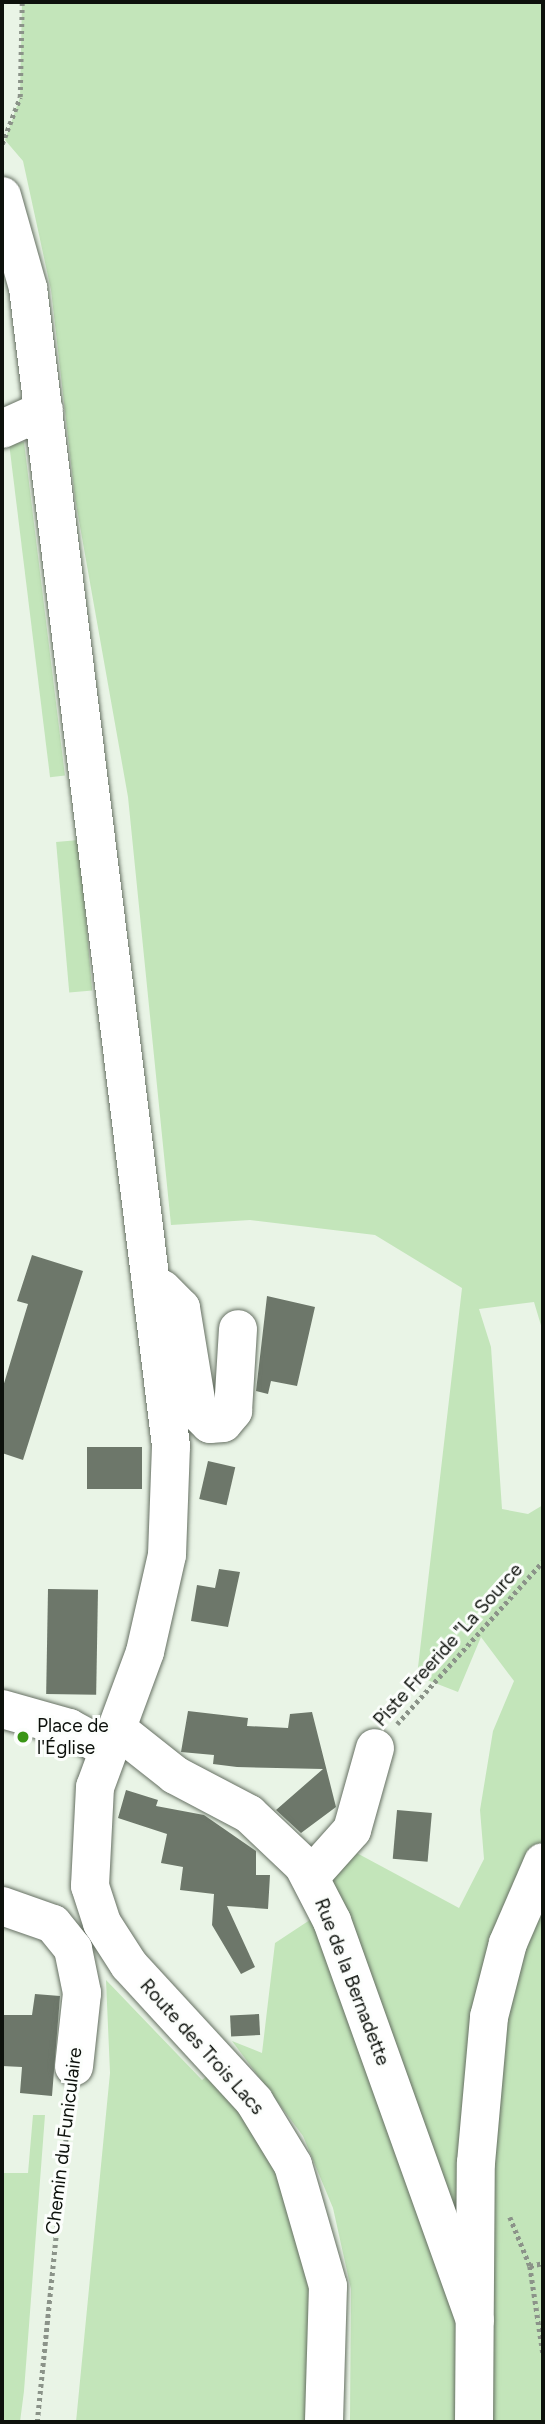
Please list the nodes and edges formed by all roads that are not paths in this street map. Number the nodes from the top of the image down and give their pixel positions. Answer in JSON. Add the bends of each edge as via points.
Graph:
{"nodes":[{"id":1,"x":2,"y":196,"type":"edge"},
{"id":2,"x":44,"y":410,"type":"junction"},
{"id":3,"x":2,"y":429,"type":"edge"},
{"id":4,"x":155,"y":1283,"type":"junction"},
{"id":5,"x":238,"y":1329,"type":"dead end"},
{"id":6,"x":2,"y":1709,"type":"edge"},
{"id":7,"x":113,"y":1739,"type":"junction"},
{"id":8,"x":375,"y":1748,"type":"road end"},
{"id":9,"x":543,"y":1862,"type":"edge"},
{"id":10,"x":310,"y":1877,"type":"junction"},
{"id":11,"x":2,"y":1906,"type":"edge"},
{"id":12,"x":74,"y":2067,"type":"road end"},
{"id":13,"x":475,"y":2320,"type":"junction"},
{"id":14,"x":324,"y":2422,"type":"edge"},
{"id":15,"x":474,"y":2422,"type":"edge"}],
"edges":[{"from":1,"to":2,"type":"street","name":"Route des Trois Lacs","via":[[28,288]]},
{"from":2,"to":3,"type":"street"},
{"from":2,"to":4,"type":"street","name":"Route des Trois Lacs"},
{"from":4,"to":5,"type":"street","via":[[181,1308],[198,1412],[211,1424],[223,1423],[233,1411]]},
{"from":4,"to":7,"type":"street","name":"Route des Trois Lacs","via":[[171,1446],[167,1555],[155,1616]]},
{"from":6,"to":7,"type":"street","name":"Rue de la Bernadette"},
{"from":7,"to":10,"type":"street","name":"Rue de la Bernadette","via":[[248,1814],[291,1850]]},
{"from":7,"to":14,"type":"street","name":"Route des Trois Lacs","via":[[89,1840],[90,1886],[111,1941],[254,2101],[304,2189],[328,2286]]},
{"from":8,"to":10,"type":"street","via":[[352,1830]]},
{"from":9,"to":13,"type":"street","via":[[508,1943],[489,2017],[476,2163]]},
{"from":10,"to":13,"type":"street","name":"Rue de la Bernadette","via":[[425,2169]]},
{"from":11,"to":12,"type":"street","name":"Chemin du Funiculaire","via":[[52,1924],[73,1949],[82,1993]]},
{"from":13,"to":15,"type":"street"}]}
